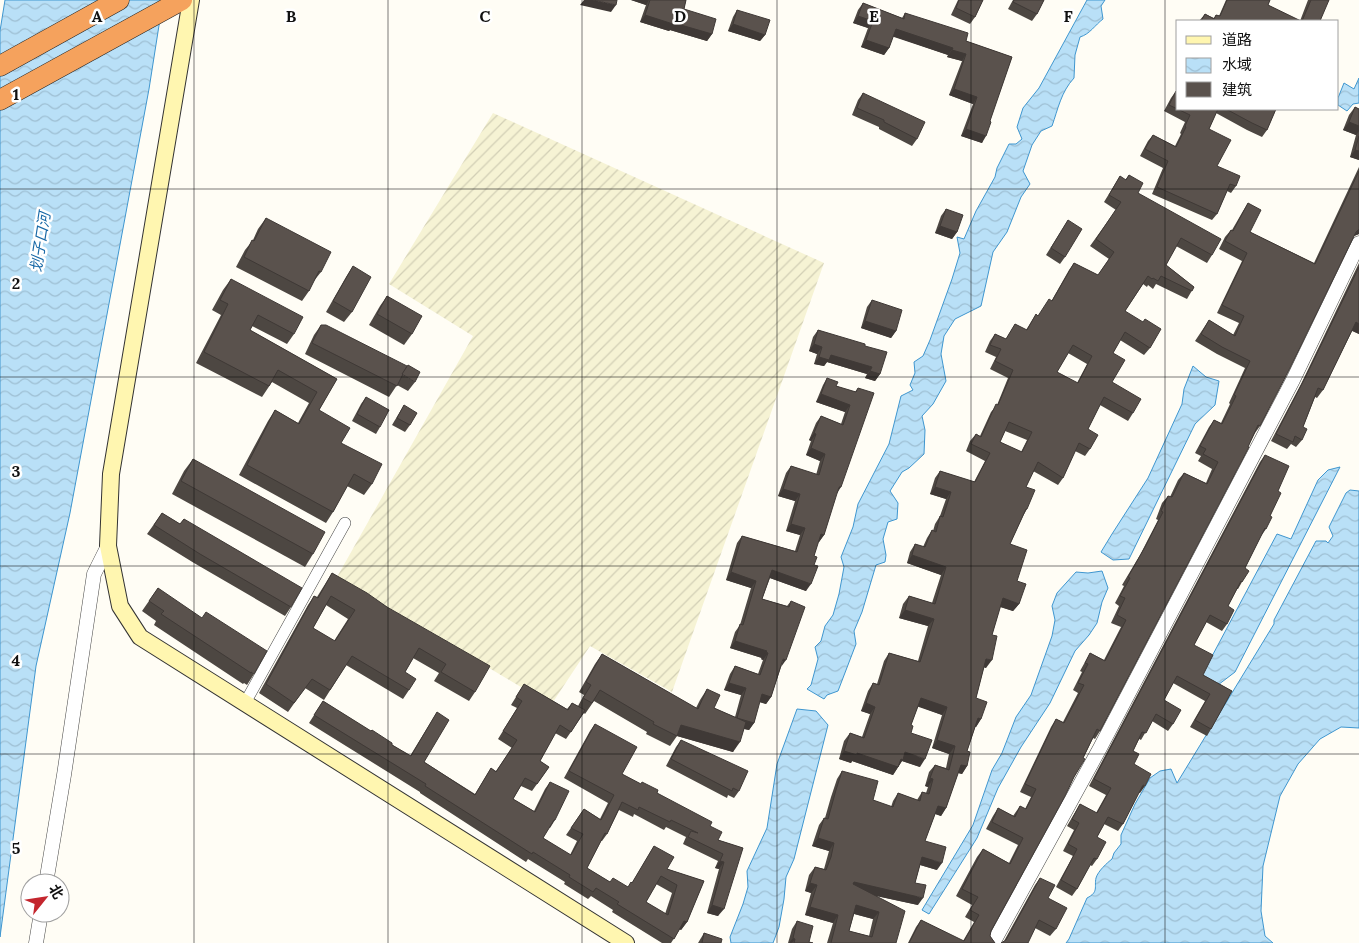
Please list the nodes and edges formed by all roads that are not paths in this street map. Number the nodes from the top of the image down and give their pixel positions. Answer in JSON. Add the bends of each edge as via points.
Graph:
{"nodes":[{"id":1,"x":119,"y":0,"type":"edge"},
{"id":2,"x":182,"y":0,"type":"edge"},
{"id":3,"x":191,"y":0,"type":"edge"},
{"id":4,"x":0,"y":66,"type":"edge"},
{"id":5,"x":0,"y":100,"type":"edge"},
{"id":6,"x":1359,"y":243,"type":"edge"},
{"id":7,"x":345,"y":523,"type":"dead end"},
{"id":8,"x":108,"y":546,"type":"junction"},
{"id":9,"x":245,"y":703,"type":"junction"},
{"id":10,"x":48,"y":873,"type":"edge"},
{"id":11,"x":39,"y":923,"type":"edge"},
{"id":12,"x":36,"y":943,"type":"edge"},
{"id":13,"x":626,"y":943,"type":"edge"},
{"id":14,"x":993,"y":943,"type":"edge"}],
"edges":[{"from":1,"to":4,"type":"highway"},
{"from":2,"to":5,"type":"highway"},
{"from":3,"to":8,"type":"main road","via":[[112,474]]},
{"from":6,"to":14,"type":"street","via":[[1284,397],[1100,748]]},
{"from":7,"to":9,"type":"street"},
{"from":8,"to":9,"type":"main road","via":[[120,606],[140,637]]},
{"from":8,"to":10,"type":"street","via":[[94,574]]},
{"from":9,"to":13,"type":"main road"},
{"from":11,"to":12,"type":"street"}]}
